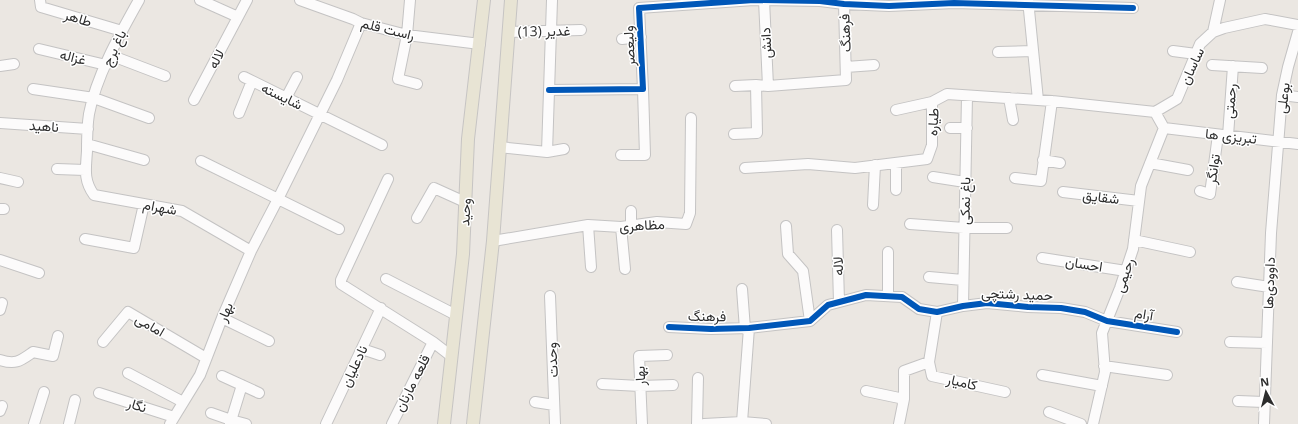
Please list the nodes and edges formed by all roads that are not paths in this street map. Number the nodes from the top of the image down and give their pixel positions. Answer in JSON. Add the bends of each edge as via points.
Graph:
{"nodes":[{"id":1,"x":40,"y":0,"type":"edge"},
{"id":2,"x":139,"y":0,"type":"edge"},
{"id":3,"x":200,"y":0,"type":"edge"},
{"id":4,"x":247,"y":0,"type":"edge"},
{"id":5,"x":300,"y":0,"type":"edge"},
{"id":6,"x":410,"y":0,"type":"edge"},
{"id":7,"x":484,"y":0,"type":"edge"},
{"id":8,"x":511,"y":0,"type":"edge"},
{"id":9,"x":516,"y":0,"type":"edge"},
{"id":10,"x":552,"y":0,"type":"edge"},
{"id":11,"x":754,"y":0,"type":"edge"},
{"id":12,"x":764,"y":0,"type":"edge"},
{"id":13,"x":820,"y":0,"type":"edge"},
{"id":14,"x":1220,"y":0,"type":"edge"},
{"id":15,"x":954,"y":2,"type":"edge"},
{"id":16,"x":678,"y":3,"type":"edge"},
{"id":17,"x":1028,"y":3,"type":"edge"},
{"id":18,"x":1076,"y":3,"type":"edge"},
{"id":19,"x":844,"y":4,"type":"junction"},
{"id":20,"x":1134,"y":8,"type":"dead end"},
{"id":21,"x":509,"y":16,"type":"junction"},
{"id":22,"x":238,"y":17,"type":"junction"},
{"id":23,"x":361,"y":23,"type":"junction"},
{"id":24,"x":1298,"y":25,"type":"edge"},
{"id":25,"x":550,"y":30,"type":"junction"},
{"id":26,"x":581,"y":30,"type":"dead end"},
{"id":27,"x":122,"y":31,"type":"junction"},
{"id":28,"x":508,"y":32,"type":"junction"},
{"id":29,"x":1213,"y":32,"type":"junction"},
{"id":30,"x":1298,"y":32,"type":"edge"},
{"id":31,"x":407,"y":35,"type":"junction"},
{"id":32,"x":641,"y":37,"type":"junction"},
{"id":33,"x":622,"y":39,"type":"dead end"},
{"id":34,"x":480,"y":44,"type":"junction"},
{"id":35,"x":39,"y":49,"type":"dead end"},
{"id":36,"x":1033,"y":51,"type":"junction"},
{"id":37,"x":1173,"y":51,"type":"dead end"},
{"id":38,"x":998,"y":52,"type":"dead end"},
{"id":39,"x":1196,"y":54,"type":"junction"},
{"id":40,"x":108,"y":60,"type":"junction"},
{"id":41,"x":14,"y":64,"type":"dead end"},
{"id":42,"x":874,"y":65,"type":"dead end"},
{"id":43,"x":1212,"y":65,"type":"dead end"},
{"id":44,"x":0,"y":66,"type":"edge"},
{"id":45,"x":1233,"y":66,"type":"junction"},
{"id":46,"x":846,"y":67,"type":"junction"},
{"id":47,"x":1262,"y":68,"type":"dead end"},
{"id":48,"x":165,"y":76,"type":"dead end"},
{"id":49,"x":297,"y":78,"type":"dead end"},
{"id":50,"x":417,"y":84,"type":"dead end"},
{"id":51,"x":756,"y":85,"type":"junction"},
{"id":52,"x":735,"y":86,"type":"dead end"},
{"id":53,"x":768,"y":86,"type":"junction"},
{"id":54,"x":33,"y":89,"type":"dead end"},
{"id":55,"x":643,"y":89,"type":"junction"},
{"id":56,"x":549,"y":90,"type":"junction"},
{"id":57,"x":1282,"y":95,"type":"junction"},
{"id":58,"x":967,"y":96,"type":"junction"},
{"id":59,"x":1298,"y":97,"type":"edge"},
{"id":60,"x":94,"y":98,"type":"junction"},
{"id":61,"x":286,"y":98,"type":"junction"},
{"id":62,"x":1009,"y":98,"type":"junction"},
{"id":63,"x":194,"y":100,"type":"dead end"},
{"id":64,"x":1038,"y":100,"type":"junction"},
{"id":65,"x":1052,"y":101,"type":"junction"},
{"id":66,"x":932,"y":102,"type":"junction"},
{"id":67,"x":896,"y":110,"type":"dead end"},
{"id":68,"x":1155,"y":112,"type":"junction"},
{"id":69,"x":239,"y":113,"type":"dead end"},
{"id":70,"x":320,"y":114,"type":"junction"},
{"id":71,"x":149,"y":118,"type":"dead end"},
{"id":72,"x":691,"y":118,"type":"dead end"},
{"id":73,"x":1013,"y":120,"type":"dead end"},
{"id":74,"x":0,"y":123,"type":"edge"},
{"id":75,"x":950,"y":128,"type":"dead end"},
{"id":76,"x":967,"y":128,"type":"junction"},
{"id":77,"x":1164,"y":128,"type":"junction"},
{"id":78,"x":88,"y":129,"type":"junction"},
{"id":79,"x":734,"y":134,"type":"dead end"},
{"id":80,"x":1223,"y":135,"type":"junction"},
{"id":81,"x":1279,"y":141,"type":"junction"},
{"id":82,"x":87,"y":144,"type":"junction"},
{"id":83,"x":1298,"y":144,"type":"edge"},
{"id":84,"x":382,"y":145,"type":"dead end"},
{"id":85,"x":499,"y":147,"type":"junction"},
{"id":86,"x":564,"y":149,"type":"dead end"},
{"id":87,"x":547,"y":152,"type":"junction"},
{"id":88,"x":621,"y":155,"type":"dead end"},
{"id":89,"x":144,"y":160,"type":"dead end"},
{"id":90,"x":1044,"y":160,"type":"junction"},
{"id":91,"x":200,"y":161,"type":"dead end"},
{"id":92,"x":896,"y":163,"type":"junction"},
{"id":93,"x":1060,"y":163,"type":"dead end"},
{"id":94,"x":1150,"y":163,"type":"junction"},
{"id":95,"x":875,"y":165,"type":"junction"},
{"id":96,"x":745,"y":168,"type":"dead end"},
{"id":97,"x":57,"y":169,"type":"dead end"},
{"id":98,"x":85,"y":170,"type":"junction"},
{"id":99,"x":1188,"y":170,"type":"dead end"},
{"id":100,"x":0,"y":178,"type":"edge"},
{"id":101,"x":934,"y":178,"type":"dead end"},
{"id":102,"x":1015,"y":178,"type":"dead end"},
{"id":103,"x":388,"y":179,"type":"dead end"},
{"id":104,"x":18,"y":182,"type":"dead end"},
{"id":105,"x":966,"y":182,"type":"junction"},
{"id":106,"x":88,"y":186,"type":"joint"},
{"id":107,"x":896,"y":190,"type":"dead end"},
{"id":108,"x":1200,"y":191,"type":"dead end"},
{"id":109,"x":1063,"y":192,"type":"dead end"},
{"id":110,"x":278,"y":198,"type":"junction"},
{"id":111,"x":1139,"y":201,"type":"junction"},
{"id":112,"x":465,"y":202,"type":"junction"},
{"id":113,"x":144,"y":204,"type":"junction"},
{"id":114,"x":873,"y":205,"type":"dead end"},
{"id":115,"x":631,"y":211,"type":"dead end"},
{"id":116,"x":418,"y":218,"type":"dead end"},
{"id":117,"x":588,"y":224,"type":"junction"},
{"id":118,"x":910,"y":224,"type":"dead end"},
{"id":119,"x":626,"y":226,"type":"junction"},
{"id":120,"x":786,"y":226,"type":"dead end"},
{"id":121,"x":964,"y":228,"type":"junction"},
{"id":122,"x":1007,"y":228,"type":"dead end"},
{"id":123,"x":340,"y":229,"type":"dead end"},
{"id":124,"x":837,"y":230,"type":"dead end"},
{"id":125,"x":85,"y":239,"type":"dead end"},
{"id":126,"x":1134,"y":240,"type":"junction"},
{"id":127,"x":493,"y":241,"type":"junction"},
{"id":128,"x":251,"y":251,"type":"junction"},
{"id":129,"x":888,"y":252,"type":"dead end"},
{"id":130,"x":1190,"y":252,"type":"dead end"},
{"id":131,"x":1042,"y":258,"type":"dead end"},
{"id":132,"x":0,"y":260,"type":"edge"},
{"id":133,"x":591,"y":266,"type":"dead end"},
{"id":134,"x":625,"y":269,"type":"dead end"},
{"id":135,"x":1126,"y":271,"type":"junction"},
{"id":136,"x":39,"y":273,"type":"dead end"},
{"id":137,"x":929,"y":277,"type":"dead end"},
{"id":138,"x":386,"y":280,"type":"dead end"},
{"id":139,"x":963,"y":280,"type":"junction"},
{"id":140,"x":1237,"y":282,"type":"dead end"},
{"id":141,"x":1269,"y":287,"type":"junction"},
{"id":142,"x":742,"y":289,"type":"dead end"},
{"id":143,"x":550,"y":296,"type":"dead end"},
{"id":144,"x":888,"y":296,"type":"junction"},
{"id":145,"x":839,"y":302,"type":"junction"},
{"id":146,"x":963,"y":306,"type":"junction"},
{"id":147,"x":381,"y":308,"type":"junction"},
{"id":148,"x":937,"y":312,"type":"junction"},
{"id":149,"x":456,"y":315,"type":"junction"},
{"id":150,"x":222,"y":318,"type":"junction"},
{"id":151,"x":810,"y":321,"type":"junction"},
{"id":152,"x":1107,"y":321,"type":"junction"},
{"id":153,"x":669,"y":327,"type":"dead end"},
{"id":154,"x":747,"y":329,"type":"junction"},
{"id":155,"x":1177,"y":332,"type":"dead end"},
{"id":156,"x":58,"y":336,"type":"dead end"},
{"id":157,"x":269,"y":341,"type":"dead end"},
{"id":158,"x":103,"y":342,"type":"dead end"},
{"id":159,"x":433,"y":342,"type":"junction"},
{"id":160,"x":1230,"y":342,"type":"dead end"},
{"id":161,"x":1267,"y":343,"type":"junction"},
{"id":162,"x":362,"y":350,"type":"junction"},
{"id":163,"x":380,"y":355,"type":"dead end"},
{"id":164,"x":667,"y":355,"type":"dead end"},
{"id":165,"x":451,"y":356,"type":"junction"},
{"id":166,"x":206,"y":358,"type":"junction"},
{"id":167,"x":0,"y":360,"type":"edge"},
{"id":168,"x":929,"y":362,"type":"junction"},
{"id":169,"x":1104,"y":366,"type":"junction"},
{"id":170,"x":128,"y":373,"type":"dead end"},
{"id":171,"x":1042,"y":375,"type":"dead end"},
{"id":172,"x":1167,"y":375,"type":"dead end"},
{"id":173,"x":222,"y":376,"type":"dead end"},
{"id":174,"x":698,"y":378,"type":"dead end"},
{"id":175,"x":602,"y":384,"type":"dead end"},
{"id":176,"x":242,"y":385,"type":"junction"},
{"id":177,"x":673,"y":385,"type":"dead end"},
{"id":178,"x":640,"y":386,"type":"junction"},
{"id":179,"x":1102,"y":386,"type":"junction"},
{"id":180,"x":866,"y":391,"type":"dead end"},
{"id":181,"x":44,"y":392,"type":"dead end"},
{"id":182,"x":1005,"y":392,"type":"dead end"},
{"id":183,"x":99,"y":393,"type":"dead end"},
{"id":184,"x":259,"y":393,"type":"dead end"},
{"id":185,"x":904,"y":399,"type":"junction"},
{"id":186,"x":75,"y":400,"type":"dead end"},
{"id":187,"x":1238,"y":400,"type":"dead end"},
{"id":188,"x":183,"y":402,"type":"junction"},
{"id":189,"x":535,"y":402,"type":"dead end"},
{"id":190,"x":1264,"y":402,"type":"junction"},
{"id":191,"x":554,"y":404,"type":"junction"},
{"id":192,"x":1049,"y":412,"type":"dead end"},
{"id":193,"x":211,"y":413,"type":"dead end"},
{"id":194,"x":172,"y":420,"type":"edge"},
{"id":195,"x":231,"y":422,"type":"edge"},
{"id":196,"x":742,"y":422,"type":"junction"},
{"id":197,"x":34,"y":424,"type":"edge"},
{"id":198,"x":69,"y":424,"type":"edge"},
{"id":199,"x":246,"y":424,"type":"edge"},
{"id":200,"x":326,"y":424,"type":"edge"},
{"id":201,"x":392,"y":424,"type":"edge"},
{"id":202,"x":444,"y":424,"type":"edge"},
{"id":203,"x":473,"y":424,"type":"edge"},
{"id":204,"x":555,"y":424,"type":"edge"},
{"id":205,"x":642,"y":424,"type":"edge"},
{"id":206,"x":697,"y":424,"type":"edge"},
{"id":207,"x":704,"y":424,"type":"edge"},
{"id":208,"x":763,"y":424,"type":"edge"},
{"id":209,"x":899,"y":424,"type":"edge"},
{"id":210,"x":1081,"y":424,"type":"edge"},
{"id":211,"x":1094,"y":424,"type":"edge"},
{"id":212,"x":1264,"y":424,"type":"edge"}],
"edges":[{"from":1,"to":27,"type":"street","name":"طاهر","via":[[41,7]]},
{"from":2,"to":27,"type":"street","name":"باغ برج"},
{"from":3,"to":22,"type":"street"},
{"from":4,"to":22,"type":"street"},
{"from":5,"to":23,"type":"street","name":"راست قلم"},
{"from":6,"to":31,"type":"street"},
{"from":7,"to":34,"type":"main road","name":"وحید"},
{"from":8,"to":21,"type":"main road"},
{"from":9,"to":21,"type":"street","via":[[514,13]]},
{"from":10,"to":25,"type":"street"},
{"from":11,"to":12,"type":"street","name":"ولیعصر"},
{"from":11,"to":16,"type":"street","name":"ولیعصر"},
{"from":12,"to":13,"type":"street","name":"ولیعصر"},
{"from":12,"to":53,"type":"street","name":"دانش"},
{"from":13,"to":19,"type":"street","name":"ولیعصر"},
{"from":14,"to":29,"type":"street"},
{"from":15,"to":17,"type":"street","name":"ولیعصر"},
{"from":15,"to":19,"type":"street","name":"ولیعصر","via":[[889,6]]},
{"from":16,"to":32,"type":"street","name":"ولیعصر","via":[[639,8]]},
{"from":17,"to":18,"type":"street","name":"ولیعصر"},
{"from":17,"to":36,"type":"street"},
{"from":18,"to":20,"type":"street","name":"ولیعصر"},
{"from":19,"to":46,"type":"street","name":"فرهنگ"},
{"from":21,"to":28,"type":"main road"},
{"from":22,"to":63,"type":"street","name":"لاله"},
{"from":23,"to":31,"type":"street","name":"راست قلم"},
{"from":23,"to":70,"type":"street","name":"بهار"},
{"from":24,"to":29,"type":"street","name":"ساسان","via":[[1265,19]]},
{"from":25,"to":26,"type":"street","name":"غدیر (13)"},
{"from":25,"to":28,"type":"street","name":"غدیر (13)"},
{"from":25,"to":56,"type":"street"},
{"from":27,"to":40,"type":"street","name":"باغ برج"},
{"from":28,"to":85,"type":"main road"},
{"from":29,"to":39,"type":"street","name":"ساسان","via":[[1200,44]]},
{"from":30,"to":57,"type":"street","name":"بوعلی"},
{"from":31,"to":34,"type":"street","name":"راست قلم"},
{"from":31,"to":50,"type":"street","via":[[398,79]]},
{"from":32,"to":33,"type":"street"},
{"from":32,"to":55,"type":"street","name":"ولیعصر"},
{"from":34,"to":112,"type":"main road","name":"وحید","via":[[468,139]]},
{"from":35,"to":40,"type":"street","name":"غزاله"},
{"from":36,"to":38,"type":"street"},
{"from":36,"to":64,"type":"street"},
{"from":37,"to":39,"type":"street"},
{"from":39,"to":68,"type":"street","name":"ساسان","via":[[1177,99]]},
{"from":40,"to":48,"type":"street","name":"غزاله"},
{"from":40,"to":60,"type":"street","name":"باغ برج"},
{"from":41,"to":44,"type":"street"},
{"from":42,"to":46,"type":"street"},
{"from":43,"to":45,"type":"street"},
{"from":45,"to":47,"type":"street"},
{"from":45,"to":80,"type":"street","name":"رحمتی"},
{"from":46,"to":53,"type":"street","name":"فرهنگ","via":[[846,80]]},
{"from":49,"to":61,"type":"street"},
{"from":51,"to":52,"type":"street"},
{"from":51,"to":53,"type":"street"},
{"from":51,"to":79,"type":"street","via":[[757,133]]},
{"from":54,"to":60,"type":"street"},
{"from":55,"to":56,"type":"street"},
{"from":55,"to":88,"type":"street","name":"ولیعصر","via":[[645,155]]},
{"from":56,"to":87,"type":"street"},
{"from":57,"to":59,"type":"street"},
{"from":57,"to":81,"type":"street","name":"بوعلی"},
{"from":58,"to":62,"type":"street","name":"طیاره"},
{"from":58,"to":66,"type":"street","name":"طیاره","via":[[947,94]]},
{"from":58,"to":76,"type":"street","name":"باغ نمکی"},
{"from":60,"to":71,"type":"street"},
{"from":60,"to":78,"type":"street","name":"باغ برج"},
{"from":61,"to":69,"type":"street","name":"شایسته","via":[[248,79]]},
{"from":61,"to":70,"type":"street","name":"شایسته"},
{"from":62,"to":64,"type":"street","name":"طیاره"},
{"from":62,"to":73,"type":"street"},
{"from":64,"to":65,"type":"street","name":"طیاره"},
{"from":65,"to":68,"type":"street","name":"طیاره"},
{"from":65,"to":90,"type":"street"},
{"from":66,"to":67,"type":"street"},
{"from":66,"to":92,"type":"street","name":"طیاره","via":[[932,145],[927,159]]},
{"from":68,"to":77,"type":"street"},
{"from":70,"to":84,"type":"street"},
{"from":70,"to":110,"type":"street","name":"بهار"},
{"from":72,"to":119,"type":"street","name":"مظاهری","via":[[690,213],[686,224],[657,222]]},
{"from":74,"to":78,"type":"street","name":"ناهید"},
{"from":75,"to":76,"type":"street"},
{"from":76,"to":105,"type":"street","name":"باغ نمکی"},
{"from":77,"to":80,"type":"street","name":"تبریزی ها"},
{"from":77,"to":94,"type":"street","name":"رحیمی"},
{"from":78,"to":82,"type":"street","name":"باغ برج"},
{"from":80,"to":81,"type":"street","name":"تبریزی ها"},
{"from":80,"to":108,"type":"street","name":"توانگر","via":[[1210,194]]},
{"from":81,"to":83,"type":"street","name":"تبریزی ها"},
{"from":81,"to":141,"type":"street","name":"داوودی‌ها"},
{"from":82,"to":89,"type":"street"},
{"from":82,"to":98,"type":"street","name":"باغ برج"},
{"from":85,"to":87,"type":"street"},
{"from":85,"to":127,"type":"main road"},
{"from":86,"to":87,"type":"street"},
{"from":90,"to":93,"type":"street"},
{"from":90,"to":102,"type":"street","via":[[1041,181]]},
{"from":91,"to":110,"type":"street"},
{"from":92,"to":95,"type":"street","name":"طیاره"},
{"from":92,"to":107,"type":"street"},
{"from":94,"to":99,"type":"street"},
{"from":94,"to":111,"type":"street","name":"رحیمی","via":[[1141,186]]},
{"from":95,"to":96,"type":"street","name":"طیاره","via":[[855,168],[808,164]]},
{"from":95,"to":114,"type":"street"},
{"from":97,"to":98,"type":"street"},
{"from":98,"to":106,"type":"street","name":"باغ برج"},
{"from":100,"to":104,"type":"street"},
{"from":101,"to":105,"type":"street"},
{"from":103,"to":147,"type":"street","via":[[341,280],[341,284]]},
{"from":105,"to":121,"type":"street","name":"باغ نمکی"},
{"from":106,"to":113,"type":"street","name":"شهرام","via":[[94,194]]},
{"from":109,"to":111,"type":"street","name":"شقایق"},
{"from":110,"to":123,"type":"street"},
{"from":110,"to":128,"type":"street","name":"بهار"},
{"from":111,"to":126,"type":"street","name":"رحیمی"},
{"from":112,"to":116,"type":"street","via":[[434,188]]},
{"from":112,"to":149,"type":"main road","name":"وحید","via":[[463,254]]},
{"from":113,"to":125,"type":"street","via":[[134,248]]},
{"from":113,"to":128,"type":"street","name":"شهرام","via":[[182,211]]},
{"from":115,"to":119,"type":"street"},
{"from":117,"to":119,"type":"street","name":"مظاهری"},
{"from":117,"to":127,"type":"street","name":"مظاهری"},
{"from":117,"to":133,"type":"street"},
{"from":118,"to":121,"type":"street"},
{"from":119,"to":134,"type":"street"},
{"from":120,"to":151,"type":"street","via":[[788,254],[804,272]]},
{"from":121,"to":122,"type":"street"},
{"from":121,"to":139,"type":"street","name":"باغ نمکی"},
{"from":124,"to":145,"type":"street","name":"لاله"},
{"from":126,"to":130,"type":"street"},
{"from":126,"to":135,"type":"street","name":"رحیمی"},
{"from":127,"to":203,"type":"main road"},
{"from":128,"to":150,"type":"street","name":"بهار"},
{"from":129,"to":144,"type":"street"},
{"from":131,"to":135,"type":"street","name":"احسان"},
{"from":132,"to":136,"type":"street"},
{"from":135,"to":152,"type":"street","name":"رحیمی"},
{"from":137,"to":139,"type":"street"},
{"from":138,"to":149,"type":"street"},
{"from":139,"to":146,"type":"street","name":"باغ نمکی"},
{"from":140,"to":141,"type":"street"},
{"from":141,"to":161,"type":"street","name":"داوودی‌ها"},
{"from":142,"to":154,"type":"street"},
{"from":143,"to":191,"type":"street","name":"وحدت"},
{"from":144,"to":145,"type":"street","name":"حمید رشتچی","via":[[866,295]]},
{"from":144,"to":148,"type":"street","name":"حمید رشتچی","via":[[902,296],[920,309]]},
{"from":145,"to":151,"type":"street","name":"حمید رشتچی","via":[[828,305]]},
{"from":146,"to":148,"type":"street","name":"حمید رشتچی"},
{"from":146,"to":152,"type":"street","name":"حمید رشتچی","via":[[987,303],[1061,308],[1086,312]]},
{"from":147,"to":159,"type":"street"},
{"from":147,"to":162,"type":"street","name":"نادعلیان"},
{"from":148,"to":168,"type":"street"},
{"from":149,"to":165,"type":"main road","name":"وحید"},
{"from":150,"to":157,"type":"street"},
{"from":150,"to":166,"type":"street","name":"بهار"},
{"from":151,"to":154,"type":"street"},
{"from":152,"to":155,"type":"street","name":"آرام"},
{"from":152,"to":169,"type":"street","name":"رحیمی","via":[[1102,333]]},
{"from":153,"to":154,"type":"street","name":"فرهنگ"},
{"from":154,"to":196,"type":"street"},
{"from":156,"to":167,"type":"street","via":[[53,356],[33,352],[18,362]]},
{"from":158,"to":166,"type":"street","name":"امامی","via":[[128,312]]},
{"from":159,"to":165,"type":"street","name":"قلعه مارنان"},
{"from":159,"to":201,"type":"street","name":"قلعه مارنان"},
{"from":160,"to":161,"type":"street"},
{"from":161,"to":190,"type":"street","name":"داوودی‌ها"},
{"from":162,"to":163,"type":"street"},
{"from":162,"to":200,"type":"street","name":"نادعلیان"},
{"from":164,"to":178,"type":"street","name":"بهار","via":[[639,356]]},
{"from":165,"to":202,"type":"main road","name":"وحید"},
{"from":166,"to":188,"type":"street","name":"بهار","via":[[200,375]]},
{"from":168,"to":182,"type":"street","name":"کامیار","via":[[932,376]]},
{"from":168,"to":185,"type":"street","via":[[904,371]]},
{"from":169,"to":172,"type":"street"},
{"from":169,"to":179,"type":"street","name":"رحیمی"},
{"from":170,"to":188,"type":"street"},
{"from":171,"to":179,"type":"street"},
{"from":173,"to":176,"type":"street"},
{"from":174,"to":206,"type":"street"},
{"from":175,"to":178,"type":"street"},
{"from":176,"to":184,"type":"street"},
{"from":176,"to":195,"type":"street"},
{"from":177,"to":178,"type":"street"},
{"from":178,"to":205,"type":"street","name":"بهار"},
{"from":179,"to":211,"type":"street","name":"رحیمی"},
{"from":180,"to":185,"type":"street"},
{"from":181,"to":197,"type":"street"},
{"from":183,"to":194,"type":"street","name":"نگار"},
{"from":185,"to":209,"type":"street"},
{"from":186,"to":198,"type":"street"},
{"from":187,"to":190,"type":"street"},
{"from":188,"to":194,"type":"street","name":"بهار"},
{"from":189,"to":191,"type":"street"},
{"from":190,"to":212,"type":"street","name":"داوودی‌ها"},
{"from":191,"to":204,"type":"street","name":"وحدت"},
{"from":192,"to":210,"type":"street"},
{"from":193,"to":195,"type":"street"},
{"from":195,"to":199,"type":"street"},
{"from":196,"to":207,"type":"street"},
{"from":196,"to":208,"type":"street"}]}
